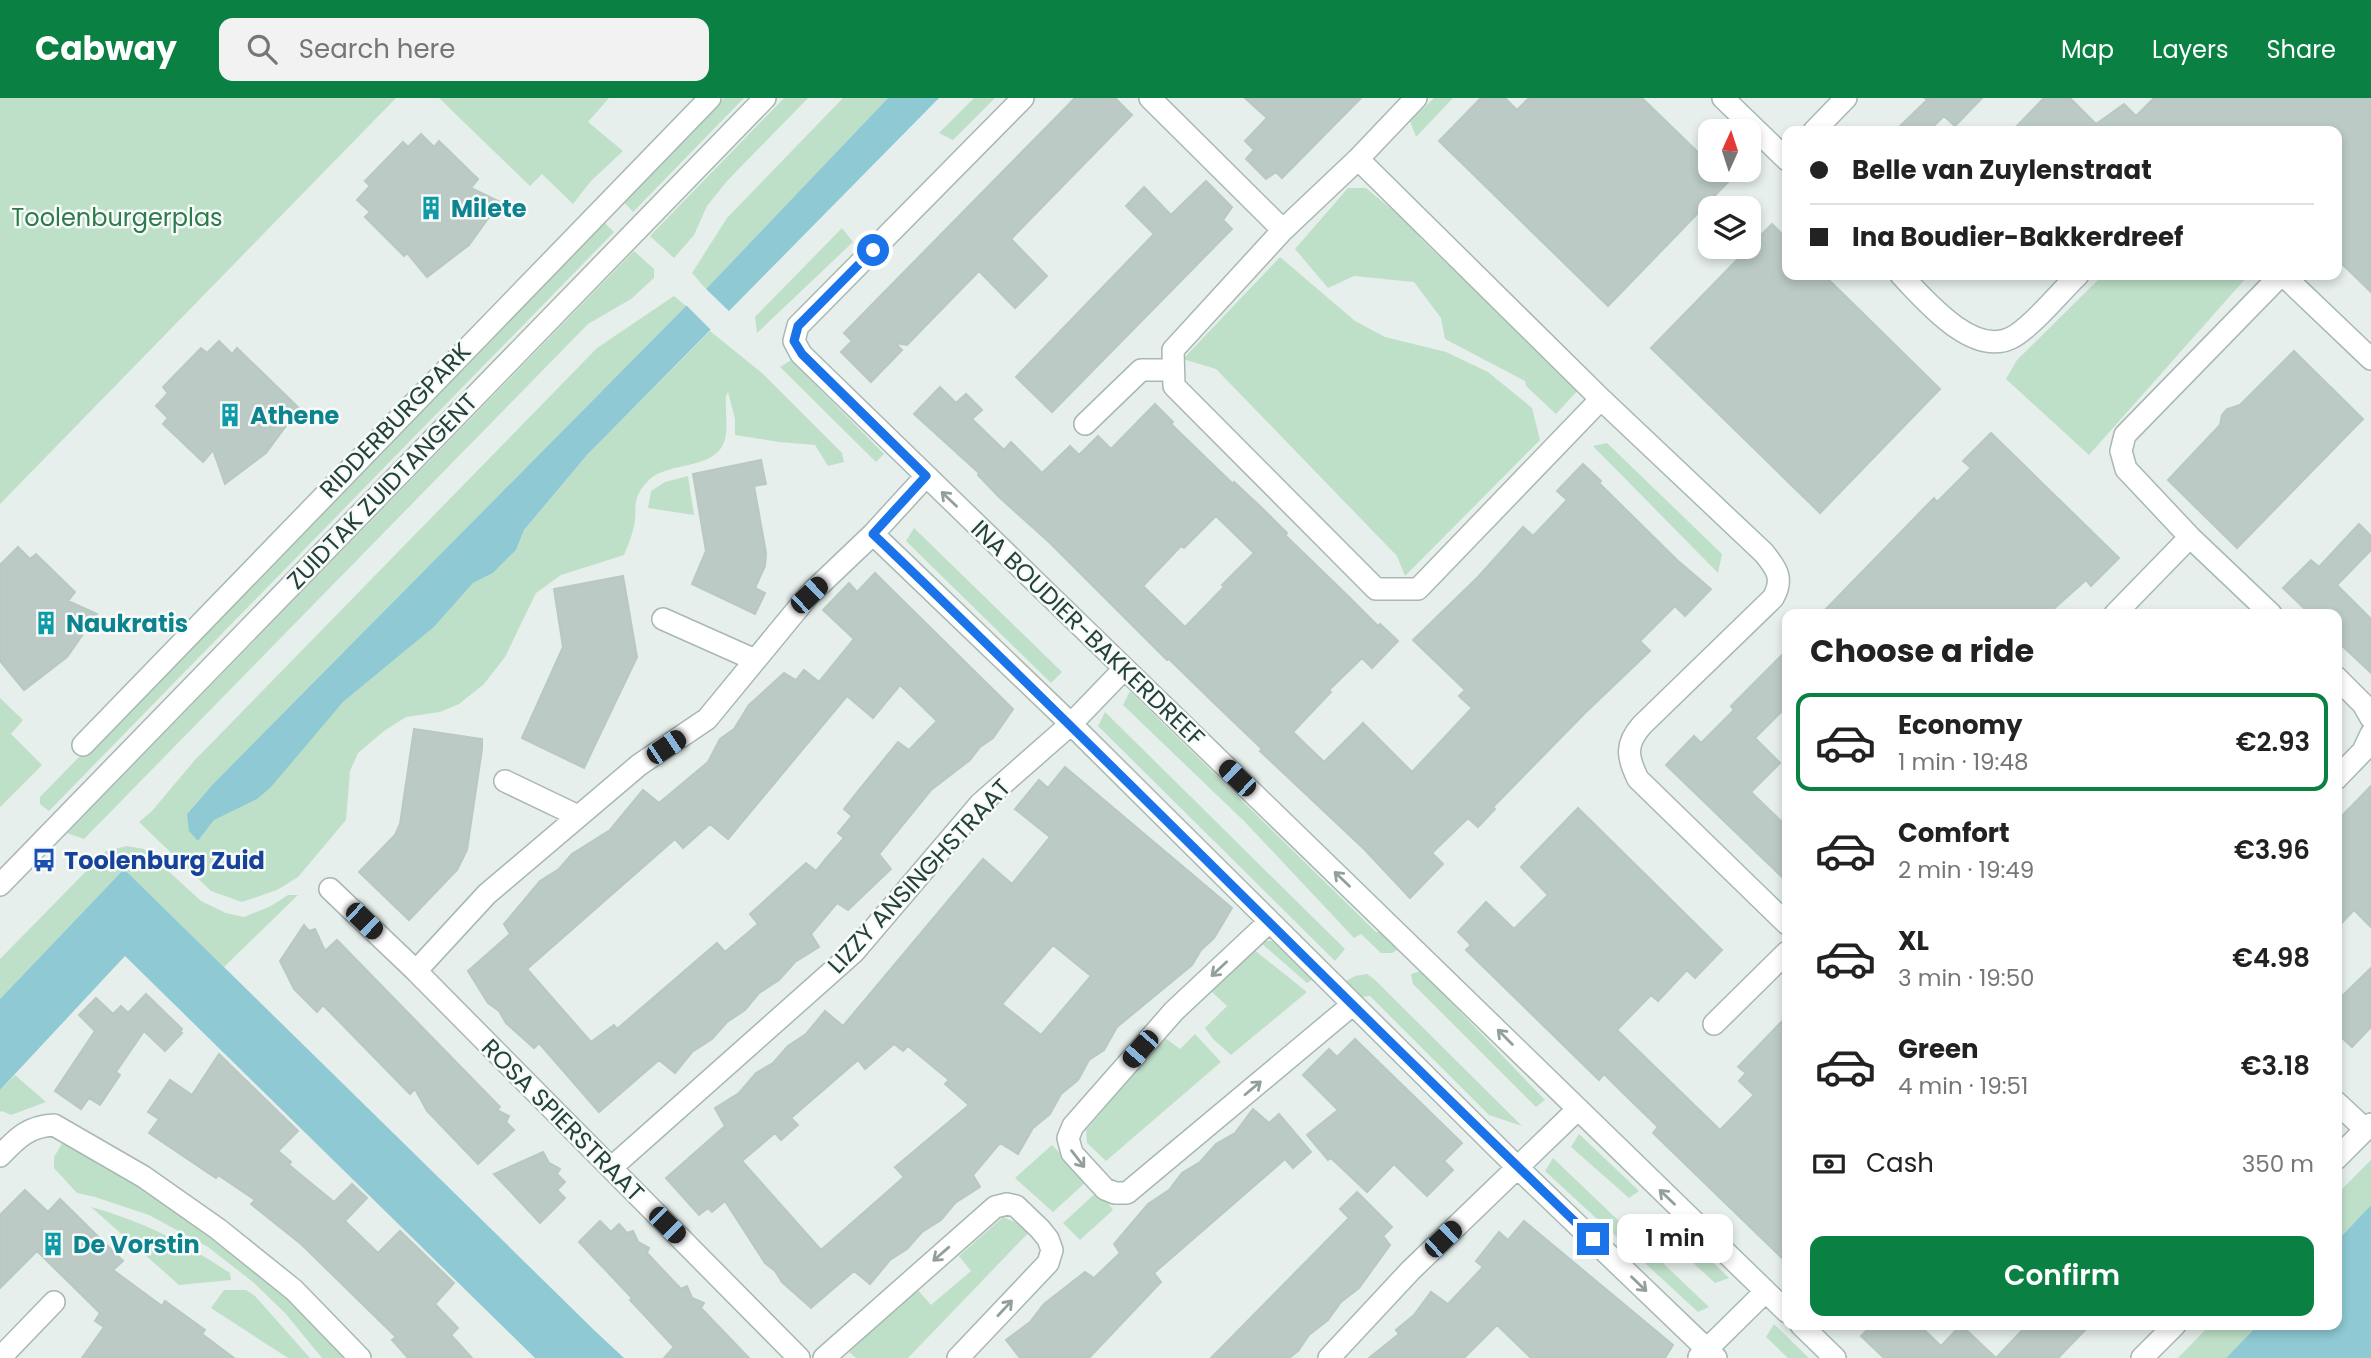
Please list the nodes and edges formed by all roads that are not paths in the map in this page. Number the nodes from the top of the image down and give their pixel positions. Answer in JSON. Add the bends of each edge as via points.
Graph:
{"nodes":[{"id":1,"x":710,"y":98,"type":"edge"},
{"id":2,"x":765,"y":98,"type":"edge"},
{"id":3,"x":1023,"y":98,"type":"edge"},
{"id":4,"x":1150,"y":98,"type":"edge"},
{"id":5,"x":1416,"y":98,"type":"edge"},
{"id":6,"x":1723,"y":98,"type":"edge"},
{"id":7,"x":1846,"y":98,"type":"edge"},
{"id":8,"x":1819,"y":126,"type":"edge"},
{"id":9,"x":1782,"y":155,"type":"edge"},
{"id":10,"x":1358,"y":159,"type":"junction"},
{"id":11,"x":1283,"y":230,"type":"junction"},
{"id":12,"x":1905,"y":280,"type":"edge"},
{"id":13,"x":2073,"y":280,"type":"edge"},
{"id":14,"x":2277,"y":280,"type":"edge"},
{"id":15,"x":2287,"y":280,"type":"edge"},
{"id":16,"x":2371,"y":359,"type":"edge"},
{"id":17,"x":1173,"y":370,"type":"junction"},
{"id":18,"x":1601,"y":399,"type":"junction"},
{"id":19,"x":1085,"y":424,"type":"dead end"},
{"id":20,"x":926,"y":476,"type":"junction"},
{"id":21,"x":873,"y":534,"type":"junction"},
{"id":22,"x":2190,"y":537,"type":"junction"},
{"id":23,"x":2120,"y":609,"type":"edge"},
{"id":24,"x":2265,"y":609,"type":"edge"},
{"id":25,"x":663,"y":620,"type":"dead end"},
{"id":26,"x":755,"y":660,"type":"junction"},
{"id":27,"x":1124,"y":669,"type":"junction"},
{"id":28,"x":2342,"y":683,"type":"edge"},
{"id":29,"x":2371,"y":718,"type":"edge"},
{"id":30,"x":1071,"y":724,"type":"junction"},
{"id":31,"x":2371,"y":734,"type":"edge"},
{"id":32,"x":83,"y":745,"type":"dead end"},
{"id":33,"x":2342,"y":773,"type":"edge"},
{"id":34,"x":505,"y":781,"type":"dead end"},
{"id":35,"x":578,"y":816,"type":"junction"},
{"id":36,"x":0,"y":885,"type":"edge"},
{"id":37,"x":330,"y":888,"type":"dead end"},
{"id":38,"x":1782,"y":919,"type":"edge"},
{"id":39,"x":1269,"y":922,"type":"junction"},
{"id":40,"x":1782,"y":958,"type":"edge"},
{"id":41,"x":416,"y":971,"type":"junction"},
{"id":42,"x":1352,"y":1005,"type":"junction"},
{"id":43,"x":1714,"y":1024,"type":"dead end"},
{"id":44,"x":2342,"y":1106,"type":"edge"},
{"id":45,"x":1578,"y":1109,"type":"junction"},
{"id":46,"x":2368,"y":1126,"type":"edge"},
{"id":47,"x":2342,"y":1153,"type":"edge"},
{"id":48,"x":0,"y":1156,"type":"edge"},
{"id":49,"x":1517,"y":1167,"type":"junction"},
{"id":50,"x":611,"y":1168,"type":"junction"},
{"id":51,"x":1765,"y":1292,"type":"junction"},
{"id":52,"x":54,"y":1302,"type":"dead end"},
{"id":53,"x":1782,"y":1307,"type":"edge"},
{"id":54,"x":1806,"y":1330,"type":"edge"},
{"id":55,"x":2170,"y":1330,"type":"edge"},
{"id":56,"x":1707,"y":1355,"type":"edge"},
{"id":57,"x":0,"y":1357,"type":"edge"},
{"id":58,"x":360,"y":1358,"type":"edge"},
{"id":59,"x":799,"y":1358,"type":"edge"},
{"id":60,"x":824,"y":1358,"type":"edge"},
{"id":61,"x":958,"y":1358,"type":"edge"},
{"id":62,"x":1329,"y":1358,"type":"edge"},
{"id":63,"x":1835,"y":1358,"type":"edge"},
{"id":64,"x":2142,"y":1358,"type":"edge"}],
"edges":[{"from":1,"to":32,"type":"street","name":"RIDDERBURGPARK"},
{"from":2,"to":36,"type":"street","name":"ZUIDTAK ZUIDTANGENT"},
{"from":3,"to":20,"type":"street","name":"INA BOUDIER-BAKKERDREEF","via":[[798,326],[794,341]]},
{"from":4,"to":11,"type":"street"},
{"from":5,"to":10,"type":"street"},
{"from":6,"to":9,"type":"street"},
{"from":7,"to":8,"type":"street"},
{"from":10,"to":11,"type":"street"},
{"from":10,"to":18,"type":"street"},
{"from":11,"to":17,"type":"street","via":[[1173,349]]},
{"from":12,"to":13,"type":"street","via":[[1967,335],[1994,341],[2010,339],[2026,327]]},
{"from":14,"to":22,"type":"street","via":[[2125,435],[2121,451],[2126,469]]},
{"from":15,"to":16,"type":"street"},
{"from":17,"to":18,"type":"street","via":[[1174,386],[1376,589],[1418,589]]},
{"from":17,"to":19,"type":"street","via":[[1141,370]]},
{"from":18,"to":38,"type":"street","via":[[1764,554],[1780,579],[1773,598],[1632,736],[1628,748],[1638,779]]},
{"from":20,"to":21,"type":"street"},
{"from":27,"to":20,"type":"street","name":"INA BOUDIER-BAKKERDREEF","one_way":true},
{"from":21,"to":26,"type":"street","via":[[809,595]]},
{"from":21,"to":30,"type":"street"},
{"from":22,"to":23,"type":"street"},
{"from":22,"to":24,"type":"street"},
{"from":25,"to":26,"type":"street"},
{"from":26,"to":35,"type":"street","via":[[707,719],[639,765]]},
{"from":27,"to":30,"type":"street","name":"LIZZY ANSINGHSTRAAT"},
{"from":45,"to":27,"type":"street","name":"INA BOUDIER-BAKKERDREEF","one_way":true},
{"from":28,"to":29,"type":"street"},
{"from":30,"to":39,"type":"street"},
{"from":30,"to":50,"type":"street","name":"LIZZY ANSINGHSTRAAT","via":[[981,804],[854,953]]},
{"from":31,"to":33,"type":"street","via":[[2363,751]]},
{"from":34,"to":35,"type":"street"},
{"from":35,"to":41,"type":"street","via":[[487,894]]},
{"from":37,"to":41,"type":"street","name":"ROSA SPIERSTRAAT"},
{"from":39,"to":42,"type":"street"},
{"from":39,"to":42,"type":"street","one_way":true,"via":[[1174,1011],[1073,1126],[1068,1138],[1072,1153],[1105,1189],[1126,1193]]},
{"from":40,"to":43,"type":"street"},
{"from":41,"to":50,"type":"street","name":"ROSA SPIERSTRAAT"},
{"from":42,"to":49,"type":"street"},
{"from":44,"to":46,"type":"street"},
{"from":45,"to":49,"type":"street"},
{"from":51,"to":45,"type":"street","name":"INA BOUDIER-BAKKERDREEF","one_way":true},
{"from":46,"to":47,"type":"street"},
{"from":48,"to":58,"type":"street","via":[[38,1126],[54,1125],[144,1177],[218,1229],[294,1290]]},
{"from":49,"to":56,"type":"street","one_way":true},
{"from":49,"to":62,"type":"street"},
{"from":50,"to":59,"type":"street","name":"ROSA SPIERSTRAAT"},
{"from":51,"to":53,"type":"street","name":"INA BOUDIER-BAKKERDREEF"},
{"from":51,"to":56,"type":"street"},
{"from":52,"to":57,"type":"street"},
{"from":54,"to":63,"type":"street"},
{"from":55,"to":64,"type":"street"},
{"from":61,"to":60,"type":"street","one_way":true,"via":[[1048,1263],[1052,1250],[1048,1239],[1016,1206],[995,1207]]}]}
